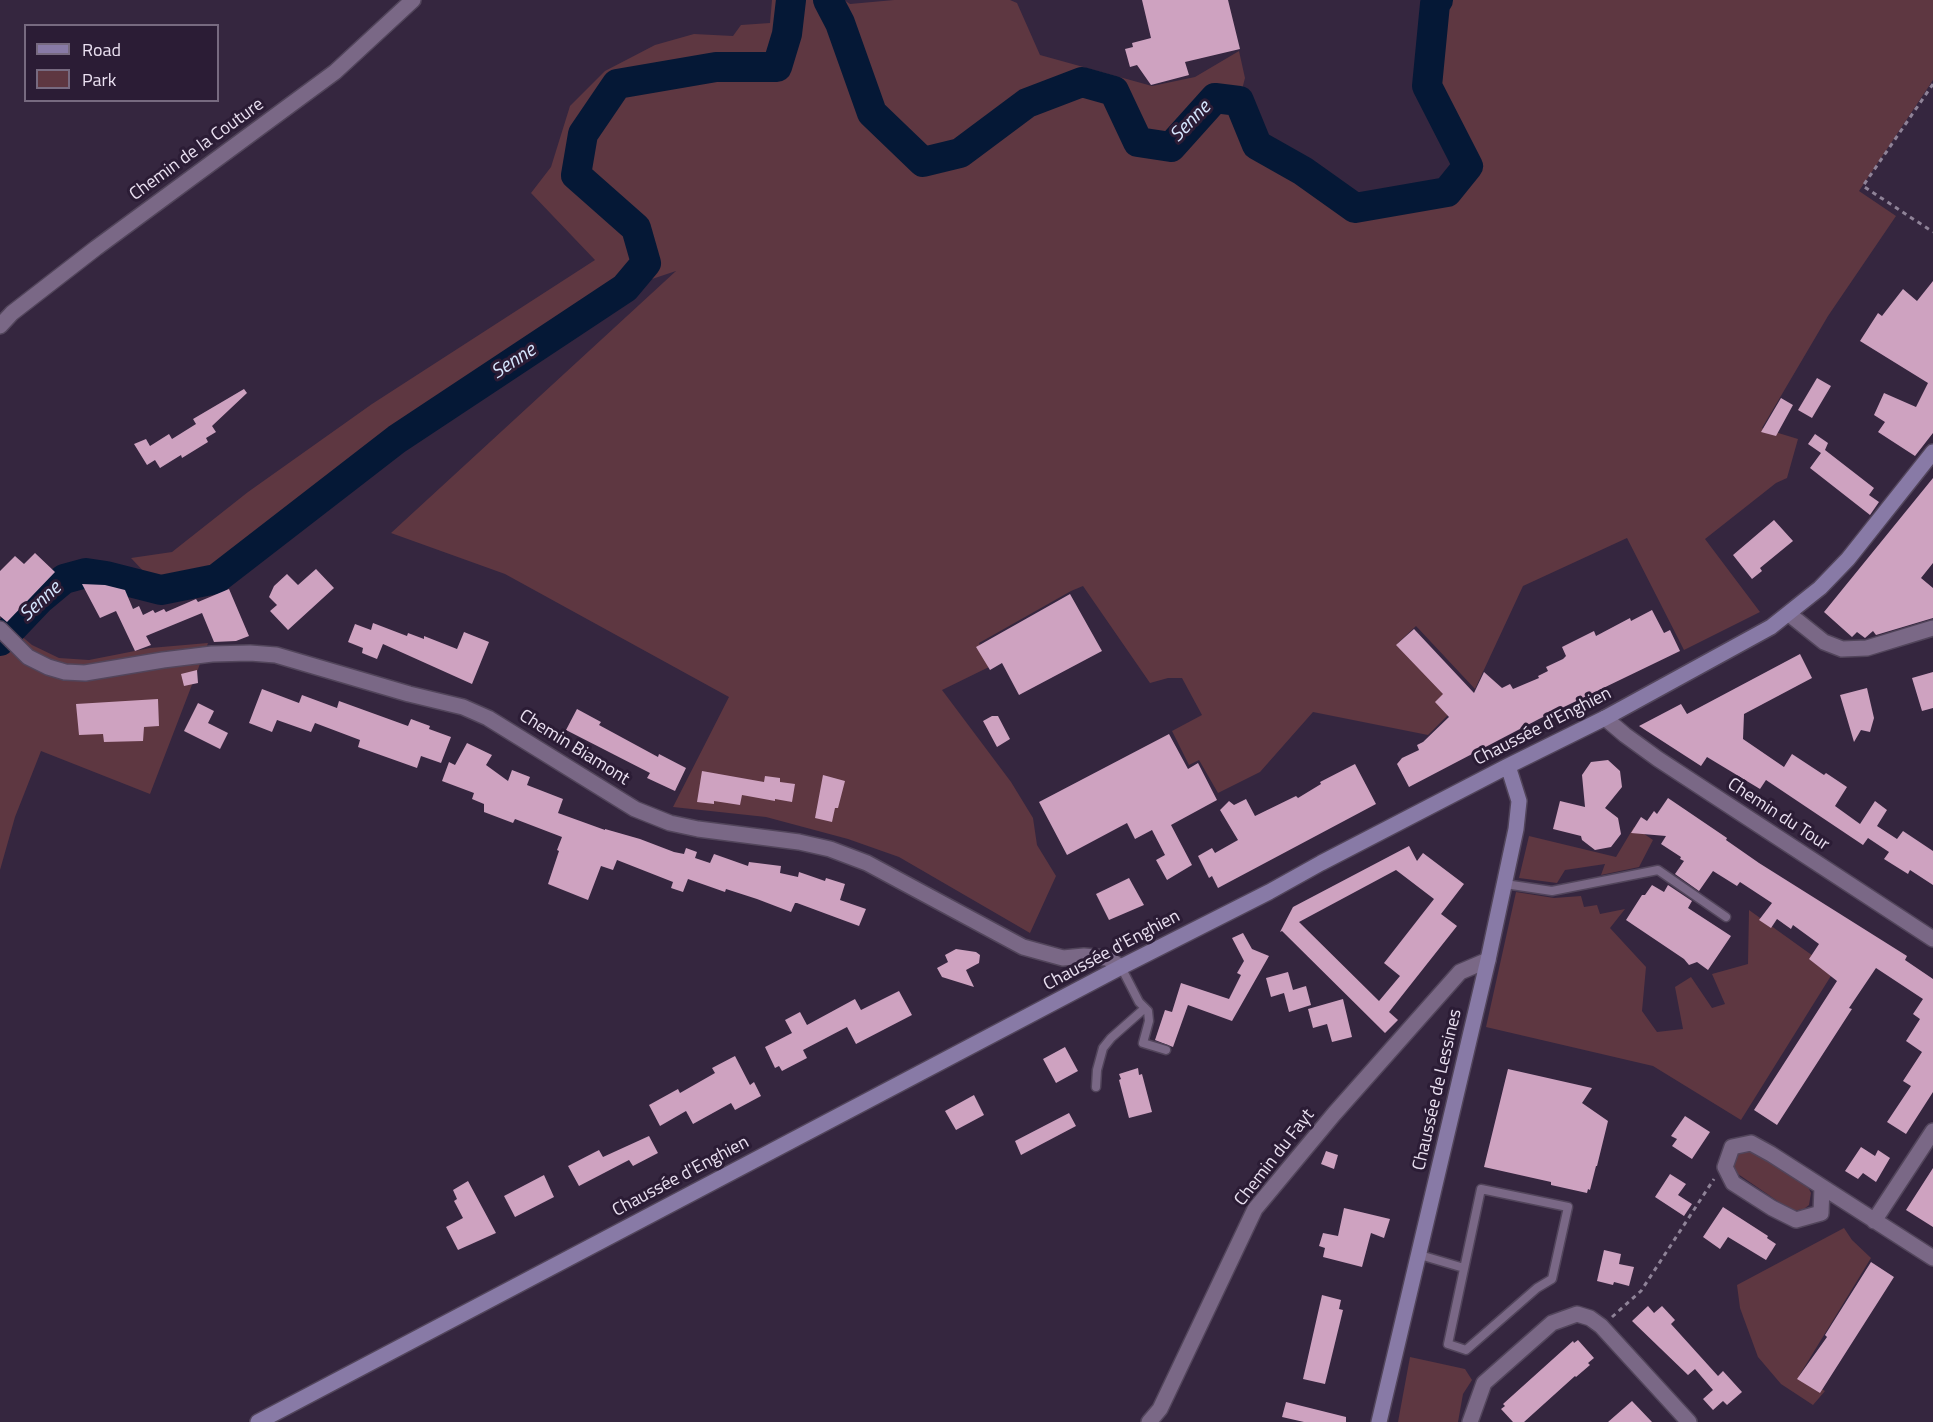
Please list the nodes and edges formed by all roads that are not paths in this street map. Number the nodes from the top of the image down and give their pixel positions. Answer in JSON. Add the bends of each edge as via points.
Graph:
{"nodes":[{"id":1,"x":413,"y":0,"type":"edge"},
{"id":2,"x":0,"y":326,"type":"edge"},
{"id":3,"x":1933,"y":452,"type":"edge"},
{"id":4,"x":1789,"y":614,"type":"junction"},
{"id":5,"x":1933,"y":628,"type":"edge"},
{"id":6,"x":0,"y":629,"type":"edge"},
{"id":7,"x":1605,"y":718,"type":"junction"},
{"id":8,"x":1508,"y":766,"type":"junction"},
{"id":9,"x":1505,"y":884,"type":"junction"},
{"id":10,"x":1726,"y":917,"type":"dead end"},
{"id":11,"x":1933,"y":939,"type":"edge"},
{"id":12,"x":1488,"y":960,"type":"junction"},
{"id":13,"x":1122,"y":968,"type":"junction"},
{"id":14,"x":1145,"y":1008,"type":"junction"},
{"id":15,"x":1166,"y":1050,"type":"dead end"},
{"id":16,"x":1096,"y":1087,"type":"dead end"},
{"id":17,"x":1933,"y":1131,"type":"edge"},
{"id":18,"x":1822,"y":1187,"type":"junction"},
{"id":19,"x":1874,"y":1221,"type":"junction"},
{"id":20,"x":1420,"y":1255,"type":"junction"},
{"id":21,"x":1933,"y":1258,"type":"edge"},
{"id":22,"x":1464,"y":1268,"type":"junction"},
{"id":23,"x":258,"y":1422,"type":"edge"},
{"id":24,"x":1149,"y":1422,"type":"edge"},
{"id":25,"x":1379,"y":1422,"type":"edge"},
{"id":26,"x":1470,"y":1422,"type":"edge"},
{"id":27,"x":1689,"y":1422,"type":"edge"}],
"edges":[{"from":1,"to":2,"type":"street","name":"Chemin de la Couture","via":[[335,72],[96,248]]},
{"from":3,"to":4,"type":"main road","name":"Chaussée d'Enghien","via":[[1848,559]]},
{"from":4,"to":5,"type":"street","via":[[1824,642],[1842,649],[1867,648]]},
{"from":4,"to":7,"type":"main road","name":"Chaussée d'Enghien"},
{"from":6,"to":13,"type":"street","name":"Chemin Biamont","via":[[28,657],[65,672],[85,673],[212,654],[276,655],[463,707],[488,718],[635,809],[670,823],[830,849],[867,863],[1023,948],[1062,958],[1107,958]]},
{"from":7,"to":8,"type":"main road","name":"Chaussée d'Enghien"},
{"from":7,"to":11,"type":"street","name":"Chemin du Tour","via":[[1658,759]]},
{"from":8,"to":9,"type":"main road","name":"Chaussée de Lessines","via":[[1519,801]]},
{"from":8,"to":13,"type":"main road","name":"Chaussée d'Enghien"},
{"from":9,"to":10,"type":"lane","via":[[1552,891],[1658,870]]},
{"from":9,"to":12,"type":"main road","name":"Chaussée de Lessines"},
{"from":12,"to":20,"type":"main road","name":"Chaussée de Lessines"},
{"from":12,"to":24,"type":"street","name":"Chemin du Fayt","via":[[1460,972],[1256,1209],[1160,1409]]},
{"from":13,"to":14,"type":"lane","via":[[1138,1002]]},
{"from":13,"to":23,"type":"main road","name":"Chaussée d'Enghien"},
{"from":14,"to":15,"type":"lane","via":[[1149,1021],[1143,1043]]},
{"from":14,"to":16,"type":"lane","via":[[1103,1048]]},
{"from":17,"to":19,"type":"street"},
{"from":18,"to":18,"type":"street","via":[[1821,1213],[1796,1220],[1733,1183],[1725,1167],[1732,1147],[1751,1143]]},
{"from":18,"to":19,"type":"street"},
{"from":19,"to":21,"type":"street"},
{"from":20,"to":22,"type":"lane"},
{"from":20,"to":25,"type":"main road","name":"Chaussée de Lessines"},
{"from":22,"to":22,"type":"lane","via":[[1481,1189],[1568,1207],[1552,1279],[1466,1350],[1448,1344]]},
{"from":26,"to":27,"type":"street","via":[[1485,1383],[1552,1323],[1576,1314],[1601,1326]]}]}
